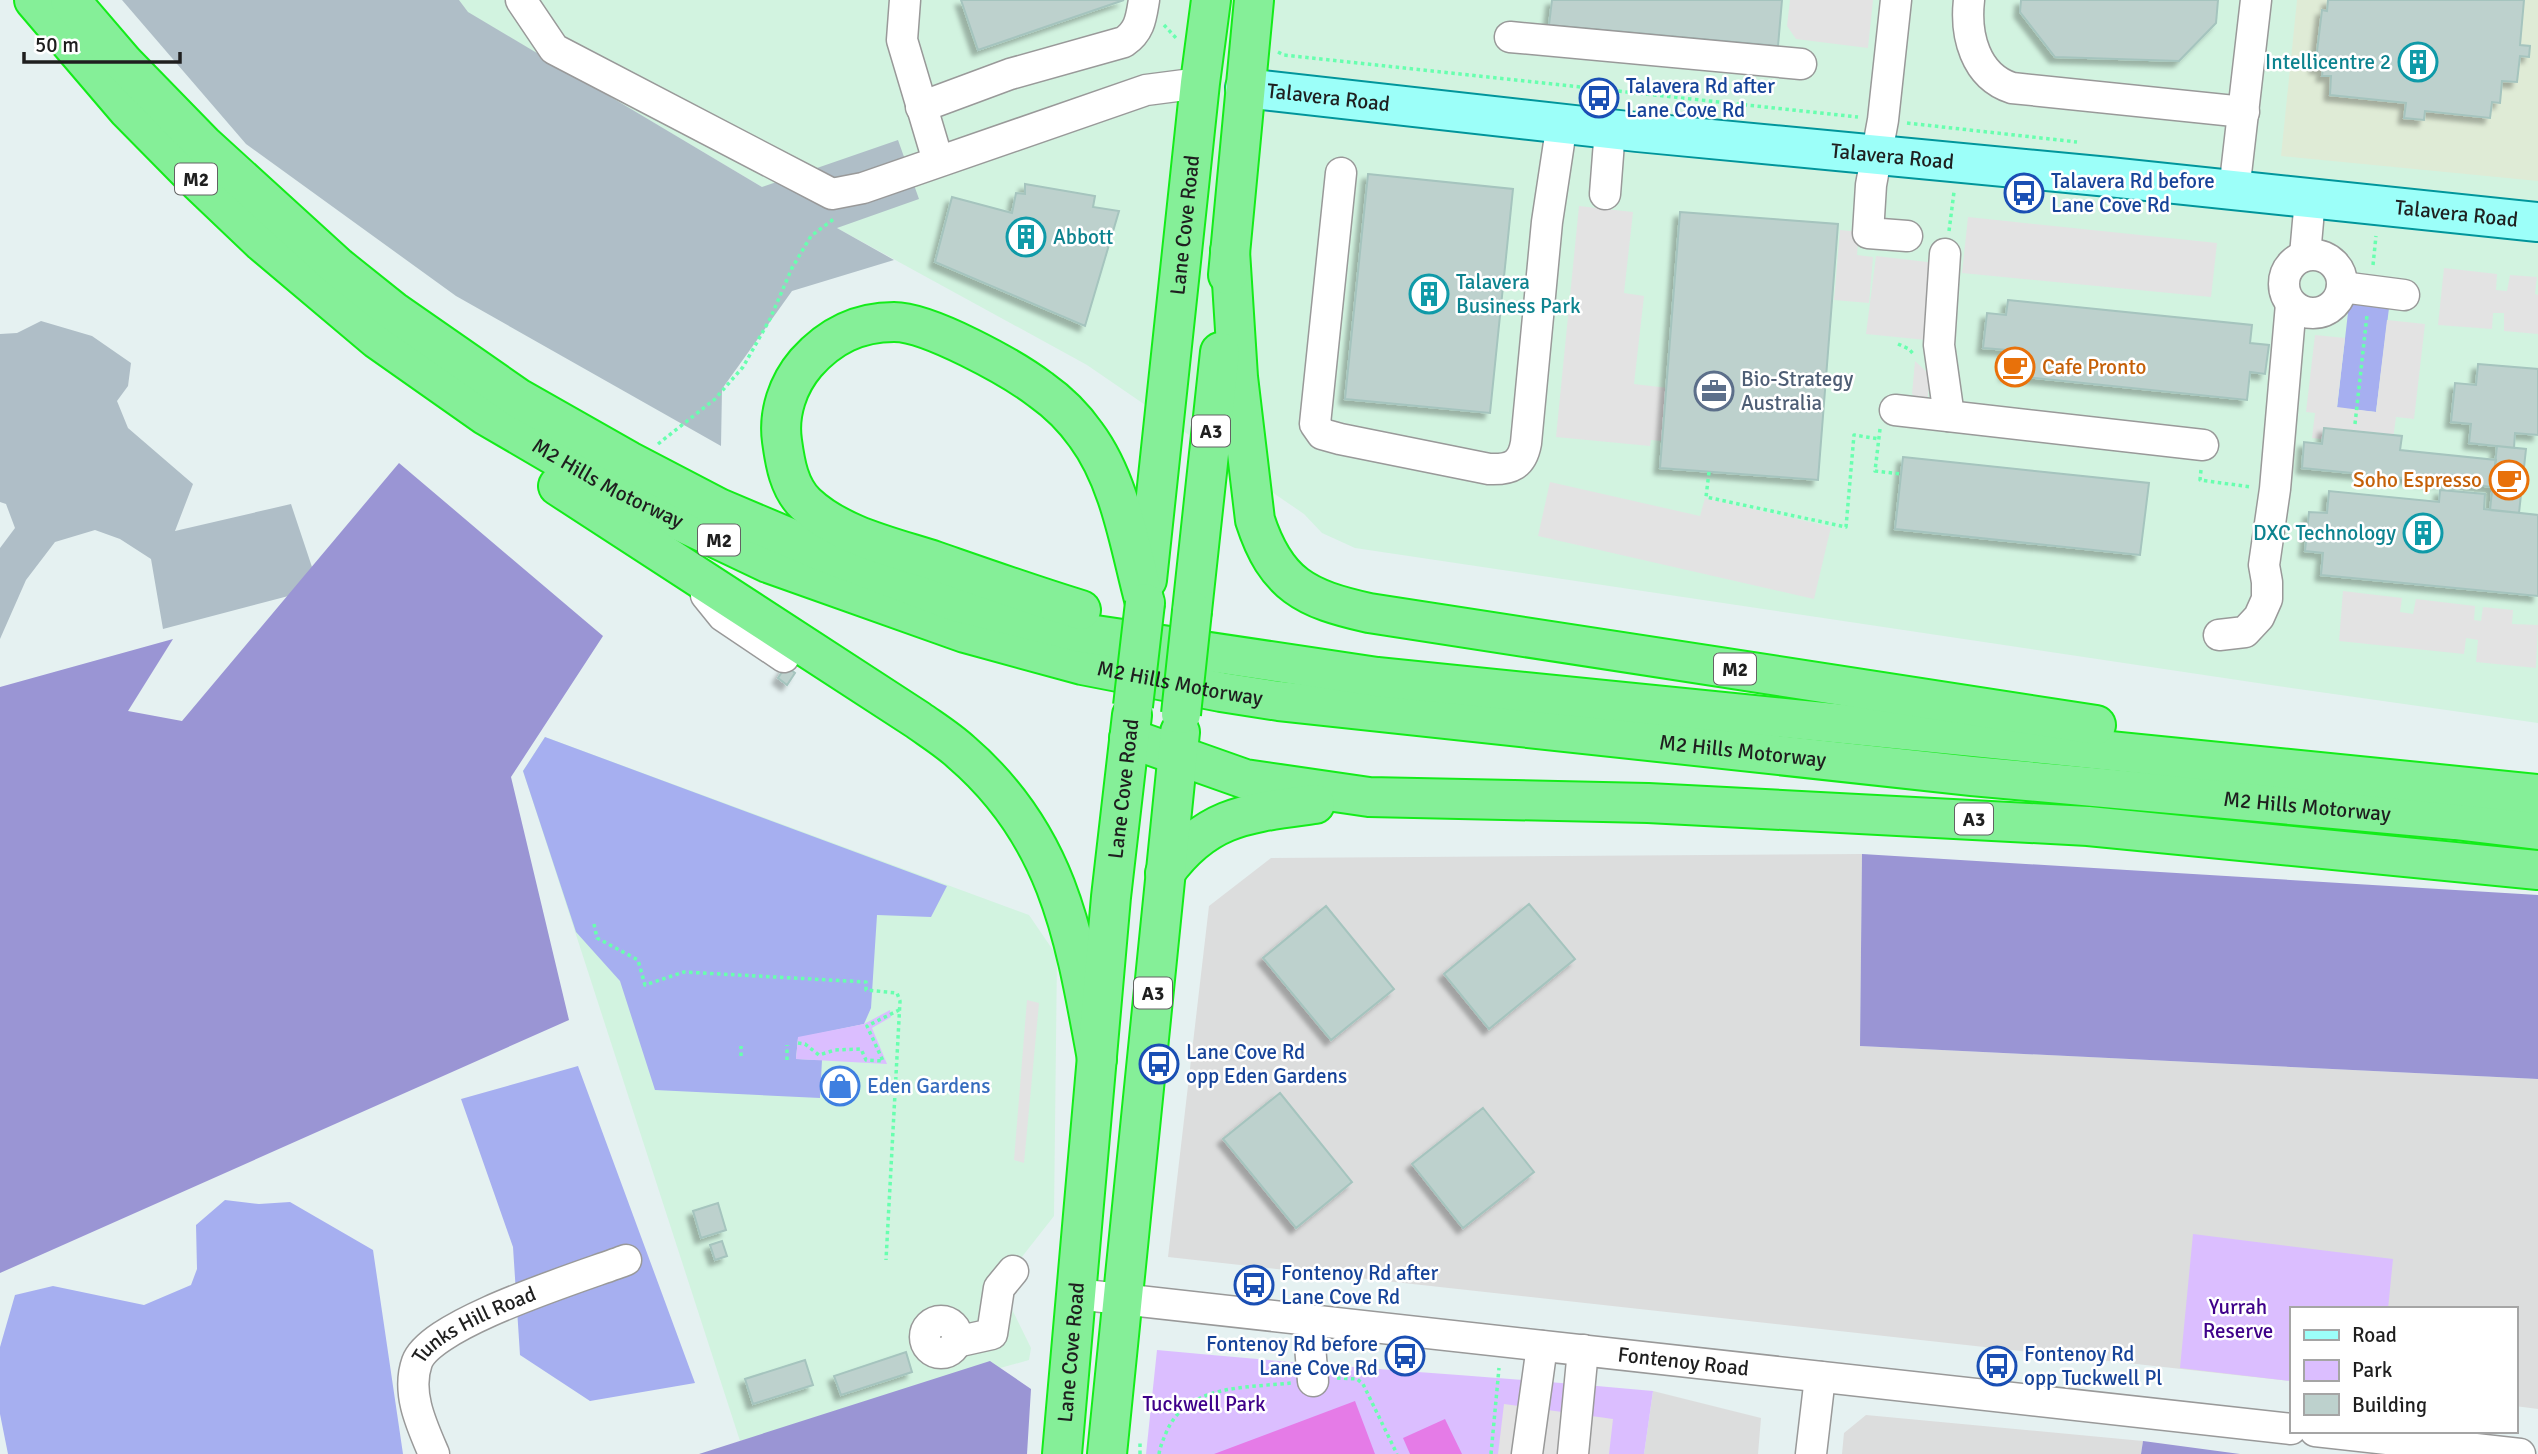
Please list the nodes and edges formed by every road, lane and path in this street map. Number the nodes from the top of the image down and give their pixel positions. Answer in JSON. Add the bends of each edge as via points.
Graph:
{"nodes":[{"id":1,"x":34,"y":0,"type":"edge"},
{"id":2,"x":70,"y":0,"type":"edge"},
{"id":3,"x":521,"y":0,"type":"edge"},
{"id":4,"x":905,"y":0,"type":"edge"},
{"id":5,"x":1144,"y":0,"type":"edge"},
{"id":6,"x":1211,"y":0,"type":"edge"},
{"id":7,"x":1254,"y":0,"type":"edge"},
{"id":8,"x":1896,"y":0,"type":"edge"},
{"id":9,"x":1969,"y":0,"type":"edge"},
{"id":10,"x":2256,"y":0,"type":"edge"},
{"id":11,"x":1510,"y":37,"type":"dead end"},
{"id":12,"x":1273,"y":49,"type":"dead end"},
{"id":13,"x":1801,"y":64,"type":"dead end"},
{"id":14,"x":1200,"y":83,"type":"junction"},
{"id":15,"x":1245,"y":88,"type":"junction"},
{"id":16,"x":921,"y":107,"type":"junction"},
{"id":17,"x":2244,"y":112,"type":"junction"},
{"id":18,"x":1852,"y":117,"type":"dead end"},
{"id":19,"x":1562,"y":123,"type":"junction"},
{"id":20,"x":1610,"y":129,"type":"junction"},
{"id":21,"x":1877,"y":154,"type":"junction"},
{"id":22,"x":938,"y":161,"type":"junction"},
{"id":23,"x":1341,"y":173,"type":"dead end"},
{"id":24,"x":863,"y":188,"type":"junction"},
{"id":25,"x":2234,"y":191,"type":"junction"},
{"id":26,"x":1954,"y":192,"type":"dead end"},
{"id":27,"x":1605,"y":194,"type":"dead end"},
{"id":28,"x":2310,"y":199,"type":"junction"},
{"id":29,"x":2538,"y":222,"type":"edge"},
{"id":30,"x":1906,"y":236,"type":"dead end"},
{"id":31,"x":2376,"y":236,"type":"dead end"},
{"id":32,"x":1947,"y":244,"type":"joint"},
{"id":33,"x":1230,"y":251,"type":"junction"},
{"id":34,"x":2305,"y":255,"type":"junction"},
{"id":35,"x":2356,"y":288,"type":"junction"},
{"id":36,"x":2404,"y":295,"type":"dead end"},
{"id":37,"x":2291,"y":304,"type":"junction"},
{"id":38,"x":377,"y":339,"type":"junction"},
{"id":39,"x":1949,"y":416,"type":"junction"},
{"id":40,"x":1888,"y":417,"type":"joint"},
{"id":41,"x":2355,"y":424,"type":"dead end"},
{"id":42,"x":1879,"y":439,"type":"junction"},
{"id":43,"x":2203,"y":444,"type":"dead end"},
{"id":44,"x":629,"y":461,"type":"junction"},
{"id":45,"x":1709,"y":472,"type":"dead end"},
{"id":46,"x":1901,"y":474,"type":"dead end"},
{"id":47,"x":2208,"y":482,"type":"dead end"},
{"id":48,"x":2257,"y":487,"type":"dead end"},
{"id":49,"x":683,"y":566,"type":"junction"},
{"id":50,"x":1145,"y":603,"type":"junction"},
{"id":51,"x":2219,"y":635,"type":"dead end"},
{"id":52,"x":1191,"y":650,"type":"junction"},
{"id":53,"x":785,"y":657,"type":"dead end"},
{"id":54,"x":1131,"y":722,"type":"junction"},
{"id":55,"x":1179,"y":754,"type":"junction"},
{"id":56,"x":2531,"y":793,"type":"edge"},
{"id":57,"x":1369,"y":797,"type":"junction"},
{"id":58,"x":2538,"y":830,"type":"edge"},
{"id":59,"x":2538,"y":870,"type":"edge"},
{"id":60,"x":1165,"y":873,"type":"junction"},
{"id":61,"x":594,"y":924,"type":"dead end"},
{"id":62,"x":899,"y":1010,"type":"junction"},
{"id":63,"x":797,"y":1043,"type":"dead end"},
{"id":64,"x":787,"y":1045,"type":"dead end"},
{"id":65,"x":741,"y":1046,"type":"dead end"},
{"id":66,"x":741,"y":1056,"type":"dead end"},
{"id":67,"x":1097,"y":1059,"type":"junction"},
{"id":68,"x":787,"y":1060,"type":"dead end"},
{"id":69,"x":626,"y":1260,"type":"dead end"},
{"id":70,"x":886,"y":1260,"type":"dead end"},
{"id":71,"x":1013,"y":1271,"type":"dead end"},
{"id":72,"x":1076,"y":1294,"type":"junction"},
{"id":73,"x":1122,"y":1299,"type":"junction"},
{"id":74,"x":956,"y":1342,"type":"dead end"},
{"id":75,"x":1310,"y":1346,"type":"dead end"},
{"id":76,"x":1542,"y":1346,"type":"junction"},
{"id":77,"x":1583,"y":1350,"type":"junction"},
{"id":78,"x":1499,"y":1368,"type":"dead end"},
{"id":79,"x":1820,"y":1377,"type":"junction"},
{"id":80,"x":1313,"y":1381,"type":"junction"},
{"id":81,"x":2290,"y":1430,"type":"edge"},
{"id":82,"x":2292,"y":1433,"type":"edge"},
{"id":83,"x":2332,"y":1433,"type":"edge"},
{"id":84,"x":434,"y":1454,"type":"edge"},
{"id":85,"x":1062,"y":1454,"type":"edge"},
{"id":86,"x":1107,"y":1454,"type":"edge"},
{"id":87,"x":1160,"y":1454,"type":"edge"},
{"id":88,"x":1397,"y":1454,"type":"edge"},
{"id":89,"x":1492,"y":1454,"type":"edge"},
{"id":90,"x":1527,"y":1454,"type":"edge"},
{"id":91,"x":1573,"y":1454,"type":"edge"},
{"id":92,"x":1811,"y":1454,"type":"edge"},
{"id":93,"x":2288,"y":1454,"type":"edge"},
{"id":94,"x":2514,"y":1454,"type":"edge"},
{"id":95,"x":2520,"y":1454,"type":"edge"}],
"edges":[{"from":1,"to":38,"type":"highway","name":"M2 Hills Motorway","number":"M2","via":[[128,110],[199,182]]},
{"from":2,"to":44,"type":"highway","name":"M2 Hills Motorway","number":"M2","via":[[203,144],[338,267],[518,398]]},
{"from":3,"to":24,"type":"street","via":[[554,49],[832,194]]},
{"from":4,"to":16,"type":"street","via":[[902,40]]},
{"from":5,"to":16,"type":"street","via":[[1136,34],[1124,42],[1010,74]]},
{"from":6,"to":14,"type":"highway","name":"Lane Cove Road","number":"A3"},
{"from":7,"to":15,"type":"highway","number":"A3"},
{"from":8,"to":21,"type":"street"},
{"from":9,"to":17,"type":"street","via":[[1974,53],[1999,84]]},
{"from":10,"to":17,"type":"street"},
{"from":11,"to":13,"type":"street"},
{"from":12,"to":18,"type":"path","via":[[1298,57]]},
{"from":14,"to":15,"type":"highway"},
{"from":14,"to":22,"type":"street","via":[[1146,90]]},
{"from":14,"to":50,"type":"highway","name":"Lane Cove Road","number":"A3"},
{"from":15,"to":19,"type":"main road","name":"Talavera Road"},
{"from":15,"to":33,"type":"highway","number":"A3"},
{"from":16,"to":22,"type":"street"},
{"from":17,"to":25,"type":"street"},
{"from":19,"to":20,"type":"main road","name":"Talavera Road"},
{"from":19,"to":23,"type":"street","via":[[1547,222],[1526,443],[1518,464],[1505,470],[1340,439],[1322,434],[1315,424]]},
{"from":20,"to":21,"type":"main road","name":"Talavera Road"},
{"from":20,"to":27,"type":"street"},
{"from":21,"to":25,"type":"main road","name":"Talavera Road"},
{"from":21,"to":30,"type":"street","via":[[1868,233]]},
{"from":22,"to":24,"type":"street"},
{"from":24,"to":44,"type":"path","via":[[846,209],[811,236],[743,367],[715,400]]},
{"from":25,"to":28,"type":"main road","name":"Talavera Road"},
{"from":26,"to":32,"type":"path"},
{"from":28,"to":29,"type":"main road","name":"Talavera Road"},
{"from":28,"to":34,"type":"street"},
{"from":31,"to":35,"type":"path"},
{"from":32,"to":39,"type":"street","via":[[1939,345]]},
{"from":33,"to":55,"type":"highway","number":"A3","bridge":true},
{"from":33,"to":56,"type":"highway","number":"M2","via":[[1238,377],[1255,520],[1267,551],[1281,570],[1297,587],[1319,599],[1369,613]]},
{"from":34,"to":35,"type":"street","via":[[2327,258]]},
{"from":34,"to":37,"type":"street","via":[[2291,263],[2284,277],[2284,292]]},
{"from":35,"to":36,"type":"street"},
{"from":35,"to":37,"type":"street","via":[[2327,311],[2302,312]]},
{"from":35,"to":41,"type":"path"},
{"from":37,"to":51,"type":"street","via":[[2264,565],[2267,599],[2245,632]]},
{"from":38,"to":49,"type":"highway","number":"M2","via":[[406,388]]},
{"from":38,"to":58,"type":"highway","name":"M2 Hills Motorway","number":"M2","via":[[485,415],[598,481],[768,564],[965,633],[1082,665],[1279,701],[1972,776]]},
{"from":39,"to":40,"type":"street"},
{"from":39,"to":43,"type":"street"},
{"from":40,"to":42,"type":"path"},
{"from":42,"to":45,"type":"path","via":[[1854,435],[1846,527],[1706,497]]},
{"from":42,"to":46,"type":"path","via":[[1875,471]]},
{"from":44,"to":52,"type":"highway","name":"M2 Hills Motorway","number":"M2","via":[[719,508],[956,602],[1082,633]]},
{"from":47,"to":48,"type":"path"},
{"from":49,"to":53,"type":"street","via":[[723,616]]},
{"from":49,"to":67,"type":"highway","number":"M2","via":[[940,736],[1008,800],[1041,851],[1062,900]]},
{"from":50,"to":52,"type":"highway","number":"M2","via":[[1110,476],[1072,417],[1041,390],[983,355],[923,327],[895,322],[861,326],[833,337],[791,384],[780,427],[787,471],[804,501],[824,519],[1036,596],[1153,630]]},
{"from":50,"to":54,"type":"highway","name":"Lane Cove Road","number":"A3","bridge":true},
{"from":52,"to":56,"type":"highway","name":"M2 Hills Motorway","number":"M2","via":[[1377,677]]},
{"from":54,"to":55,"type":"highway","number":"A3"},
{"from":54,"to":67,"type":"highway","name":"Lane Cove Road","number":"A3"},
{"from":55,"to":57,"type":"highway","number":"A3","via":[[1245,779]]},
{"from":55,"to":60,"type":"highway","number":"A3"},
{"from":57,"to":59,"type":"highway","number":"A3","via":[[1662,803],[2088,826]]},
{"from":57,"to":60,"type":"highway","number":"A3","via":[[1253,812],[1227,820],[1190,844]]},
{"from":60,"to":73,"type":"highway","number":"A3"},
{"from":61,"to":62,"type":"path","via":[[597,938],[638,960],[645,985],[684,972],[866,982],[866,990],[897,993]]},
{"from":62,"to":63,"type":"path","via":[[867,1026],[883,1060],[866,1060],[861,1049],[819,1055]]},
{"from":62,"to":70,"type":"path"},
{"from":64,"to":68,"type":"path"},
{"from":65,"to":66,"type":"path"},
{"from":67,"to":72,"type":"highway","name":"Lane Cove Road","number":"A3"},
{"from":69,"to":84,"type":"street","name":"Tunks Hill Road","via":[[480,1315],[433,1342],[418,1358],[413,1376],[418,1416]]},
{"from":71,"to":74,"type":"street","via":[[999,1288],[992,1334]]},
{"from":72,"to":73,"type":"street","name":"Fontenoy Road"},
{"from":72,"to":85,"type":"highway","name":"Lane Cove Road","number":"A3"},
{"from":73,"to":76,"type":"street","name":"Fontenoy Road"},
{"from":73,"to":86,"type":"highway","number":"A3"},
{"from":75,"to":80,"type":"street"},
{"from":76,"to":77,"type":"street","name":"Fontenoy Road"},
{"from":76,"to":90,"type":"street"},
{"from":77,"to":79,"type":"street","name":"Fontenoy Road"},
{"from":77,"to":91,"type":"street"},
{"from":78,"to":89,"type":"path"},
{"from":79,"to":81,"type":"street","name":"Fontenoy Road"},
{"from":79,"to":92,"type":"street"},
{"from":80,"to":87,"type":"path","via":[[1198,1397],[1171,1422]]},
{"from":80,"to":88,"type":"path","via":[[1346,1377],[1363,1384]]},
{"from":82,"to":93,"type":"street"},
{"from":83,"to":94,"type":"street"},
{"from":94,"to":95,"type":"street"}]}
